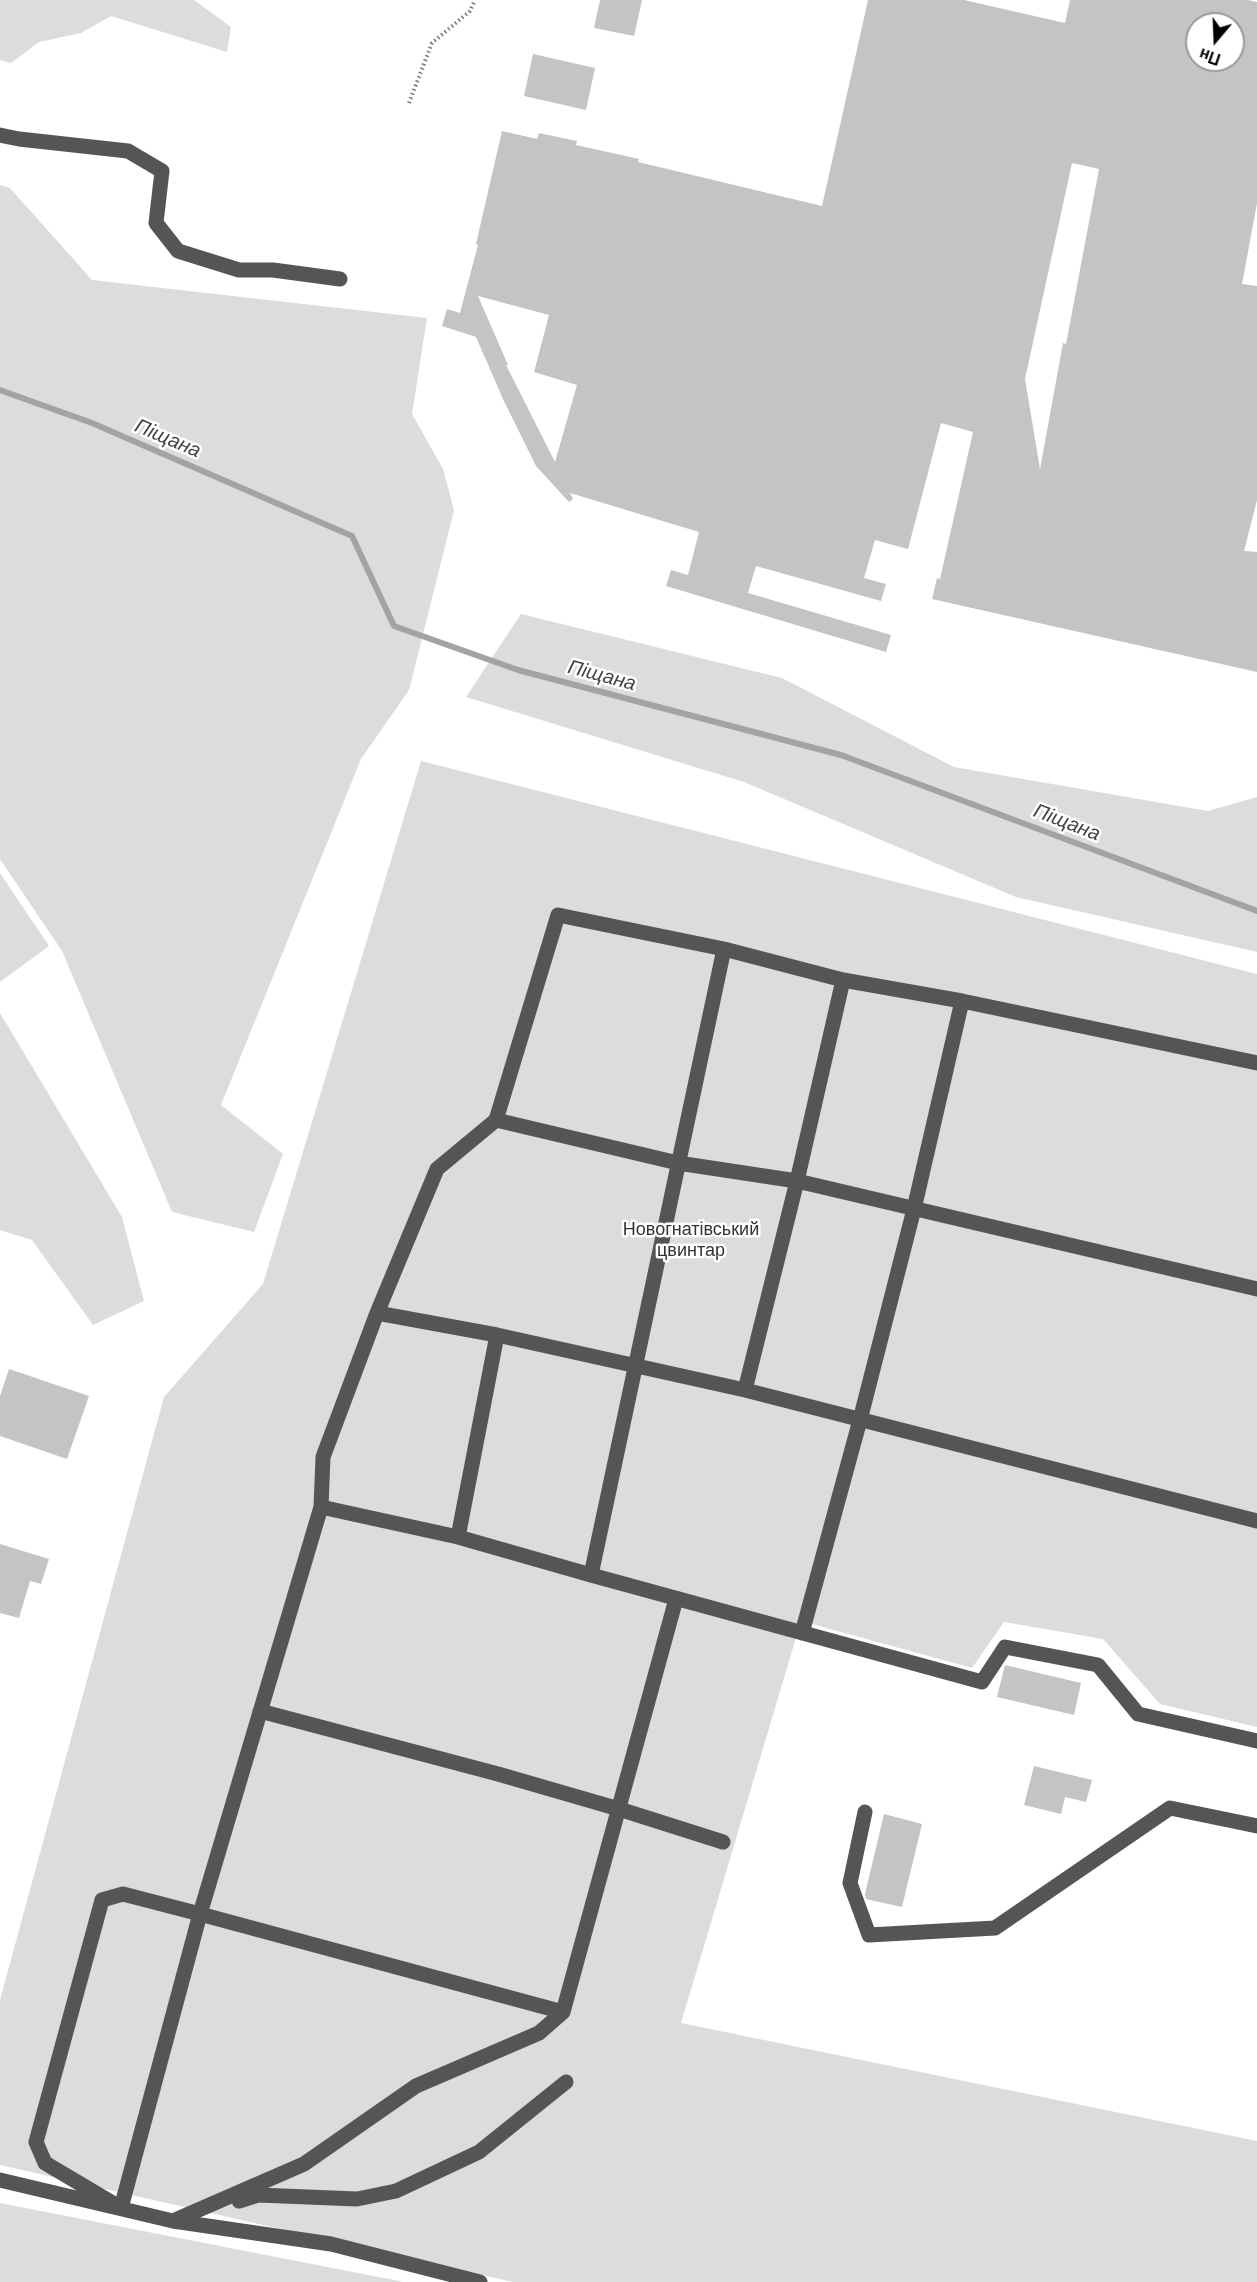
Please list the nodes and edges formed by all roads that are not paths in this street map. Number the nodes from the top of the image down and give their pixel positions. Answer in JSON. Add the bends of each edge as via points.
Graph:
{"nodes":[{"id":1,"x":0,"y":135,"type":"edge"},
{"id":2,"x":340,"y":279,"type":"dead end"},
{"id":3,"x":724,"y":949,"type":"junction"},
{"id":4,"x":843,"y":980,"type":"junction"},
{"id":5,"x":962,"y":1001,"type":"junction"},
{"id":6,"x":1257,"y":1063,"type":"edge"},
{"id":7,"x":496,"y":1120,"type":"junction"},
{"id":8,"x":678,"y":1163,"type":"junction"},
{"id":9,"x":797,"y":1181,"type":"junction"},
{"id":10,"x":914,"y":1209,"type":"junction"},
{"id":11,"x":1257,"y":1289,"type":"edge"},
{"id":12,"x":377,"y":1313,"type":"junction"},
{"id":13,"x":497,"y":1335,"type":"junction"},
{"id":14,"x":636,"y":1367,"type":"junction"},
{"id":15,"x":745,"y":1390,"type":"junction"},
{"id":16,"x":861,"y":1420,"type":"junction"},
{"id":17,"x":321,"y":1507,"type":"junction"},
{"id":18,"x":1257,"y":1521,"type":"edge"},
{"id":19,"x":458,"y":1537,"type":"junction"},
{"id":20,"x":591,"y":1575,"type":"junction"},
{"id":21,"x":676,"y":1599,"type":"junction"},
{"id":22,"x":802,"y":1633,"type":"junction"},
{"id":23,"x":260,"y":1711,"type":"junction"},
{"id":24,"x":1257,"y":1741,"type":"edge"},
{"id":25,"x":619,"y":1809,"type":"junction"},
{"id":26,"x":865,"y":1812,"type":"dead end"},
{"id":27,"x":1257,"y":1826,"type":"edge"},
{"id":28,"x":723,"y":1842,"type":"dead end"},
{"id":29,"x":200,"y":1914,"type":"junction"},
{"id":30,"x":563,"y":2012,"type":"junction"},
{"id":31,"x":566,"y":2082,"type":"dead end"},
{"id":32,"x":0,"y":2180,"type":"edge"},
{"id":33,"x":121,"y":2208,"type":"junction"},
{"id":34,"x":173,"y":2221,"type":"junction"},
{"id":35,"x":480,"y":2282,"type":"edge"}],
"edges":[{"from":1,"to":2,"type":"street","via":[[128,151],[162,171],[156,224],[178,251],[239,270],[273,270]]},
{"from":3,"to":4,"type":"street"},
{"from":3,"to":7,"type":"street","via":[[558,915]]},
{"from":3,"to":8,"type":"street"},
{"from":4,"to":5,"type":"street"},
{"from":4,"to":9,"type":"street"},
{"from":5,"to":6,"type":"street"},
{"from":5,"to":10,"type":"street"},
{"from":7,"to":8,"type":"street"},
{"from":7,"to":12,"type":"street","via":[[437,1169]]},
{"from":8,"to":9,"type":"street"},
{"from":8,"to":14,"type":"street"},
{"from":9,"to":10,"type":"street"},
{"from":9,"to":15,"type":"street"},
{"from":10,"to":11,"type":"street"},
{"from":10,"to":16,"type":"street"},
{"from":12,"to":13,"type":"street"},
{"from":12,"to":17,"type":"street","via":[[323,1457]]},
{"from":13,"to":14,"type":"street"},
{"from":13,"to":19,"type":"street"},
{"from":14,"to":15,"type":"street"},
{"from":14,"to":20,"type":"street"},
{"from":15,"to":16,"type":"street"},
{"from":16,"to":18,"type":"street"},
{"from":16,"to":22,"type":"street"},
{"from":17,"to":19,"type":"street"},
{"from":17,"to":23,"type":"street"},
{"from":19,"to":20,"type":"street"},
{"from":20,"to":21,"type":"street"},
{"from":21,"to":22,"type":"street"},
{"from":21,"to":25,"type":"street"},
{"from":22,"to":24,"type":"street","via":[[982,1682],[1005,1647],[1098,1665],[1138,1714]]},
{"from":23,"to":25,"type":"street"},
{"from":23,"to":29,"type":"street"},
{"from":25,"to":28,"type":"street"},
{"from":25,"to":30,"type":"street"},
{"from":26,"to":27,"type":"street","via":[[850,1883],[869,1935],[995,1928],[1170,1808]]},
{"from":29,"to":30,"type":"street"},
{"from":29,"to":33,"type":"street"},
{"from":29,"to":33,"type":"street","via":[[123,1894],[102,1900],[39,2130],[36,2142],[45,2163]]},
{"from":30,"to":34,"type":"street","via":[[539,2033],[416,2086],[304,2164]]},
{"from":31,"to":34,"type":"street","via":[[479,2152],[396,2191],[357,2199],[258,2195]]},
{"from":32,"to":33,"type":"street"},
{"from":33,"to":34,"type":"street"},
{"from":34,"to":35,"type":"street","via":[[331,2244]]}]}
